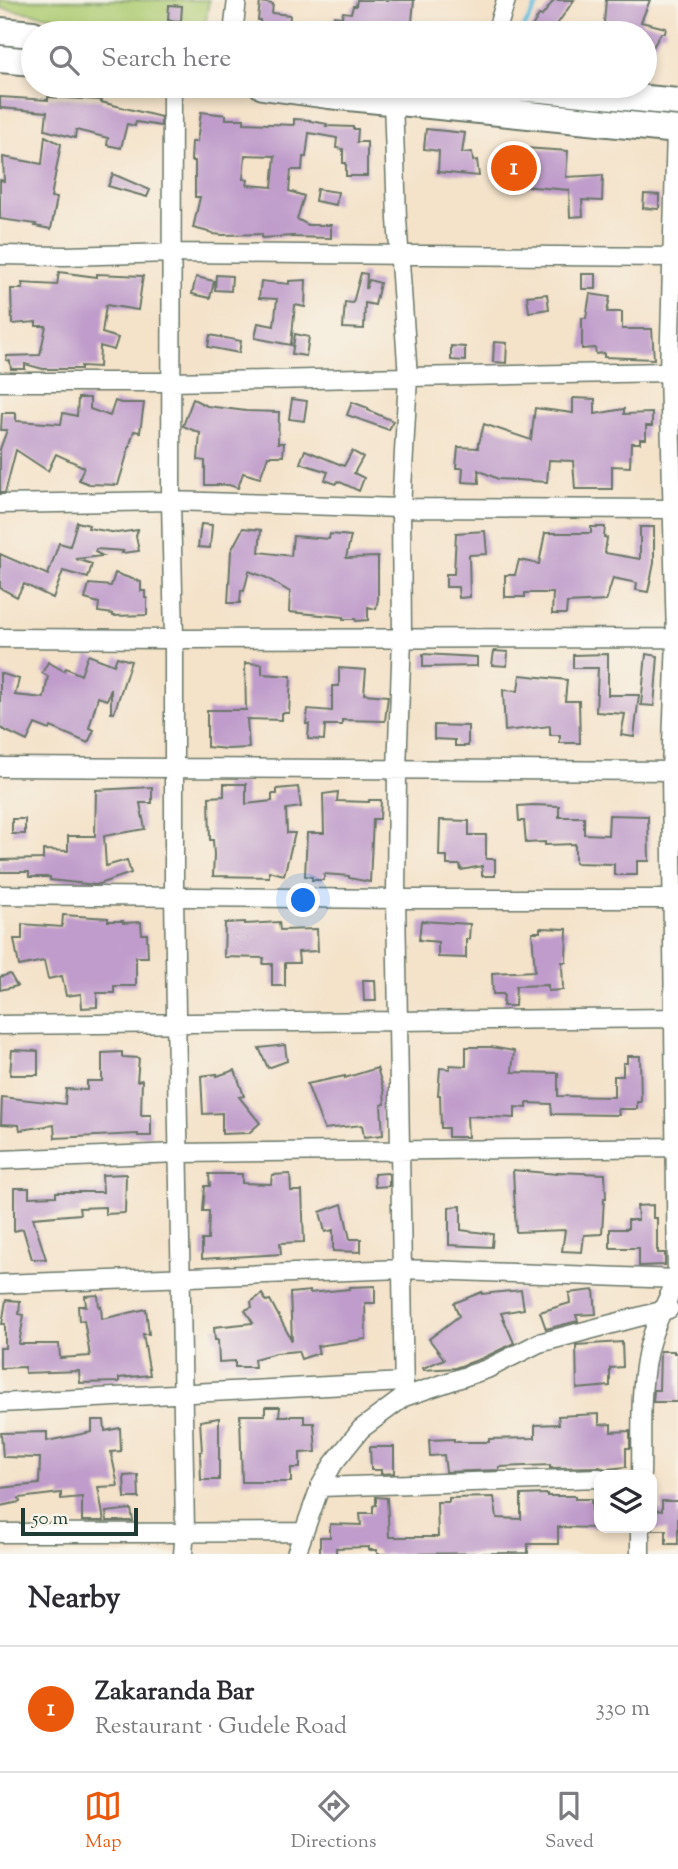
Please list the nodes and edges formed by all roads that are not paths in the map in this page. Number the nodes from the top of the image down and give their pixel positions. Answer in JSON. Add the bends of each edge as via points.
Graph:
{"nodes":[{"id":1,"x":237,"y":0,"type":"edge"},
{"id":2,"x":506,"y":0,"type":"edge"},
{"id":3,"x":234,"y":21,"type":"edge"},
{"id":4,"x":500,"y":21,"type":"edge"},
{"id":5,"x":0,"y":31,"type":"edge"},
{"id":6,"x":21,"y":33,"type":"edge"},
{"id":7,"x":0,"y":59,"type":"edge"},
{"id":8,"x":21,"y":61,"type":"edge"},
{"id":9,"x":172,"y":98,"type":"edge"},
{"id":10,"x":367,"y":98,"type":"edge"},
{"id":11,"x":636,"y":98,"type":"edge"},
{"id":12,"x":393,"y":100,"type":"junction"},
{"id":13,"x":678,"y":102,"type":"edge"},
{"id":14,"x":677,"y":130,"type":"edge"},
{"id":15,"x":172,"y":253,"type":"junction"},
{"id":16,"x":399,"y":255,"type":"junction"},
{"id":17,"x":0,"y":256,"type":"edge"},
{"id":18,"x":673,"y":257,"type":"junction"},
{"id":19,"x":408,"y":377,"type":"junction"},
{"id":20,"x":0,"y":382,"type":"edge"},
{"id":21,"x":171,"y":382,"type":"junction"},
{"id":22,"x":673,"y":382,"type":"edge"},
{"id":23,"x":171,"y":501,"type":"junction"},
{"id":24,"x":0,"y":504,"type":"edge"},
{"id":25,"x":401,"y":508,"type":"junction"},
{"id":26,"x":675,"y":508,"type":"edge"},
{"id":27,"x":0,"y":638,"type":"edge"},
{"id":28,"x":402,"y":638,"type":"junction"},
{"id":29,"x":677,"y":638,"type":"edge"},
{"id":30,"x":174,"y":639,"type":"junction"},
{"id":31,"x":0,"y":768,"type":"edge"},
{"id":32,"x":174,"y":768,"type":"junction"},
{"id":33,"x":397,"y":769,"type":"junction"},
{"id":34,"x":675,"y":771,"type":"edge"},
{"id":35,"x":0,"y":895,"type":"edge"},
{"id":36,"x":174,"y":897,"type":"junction"},
{"id":37,"x":396,"y":899,"type":"junction"},
{"id":38,"x":672,"y":900,"type":"junction"},
{"id":39,"x":676,"y":1018,"type":"edge"},
{"id":40,"x":399,"y":1021,"type":"junction"},
{"id":41,"x":176,"y":1023,"type":"junction"},
{"id":42,"x":0,"y":1026,"type":"edge"},
{"id":43,"x":677,"y":1146,"type":"edge"},
{"id":44,"x":178,"y":1153,"type":"junction"},
{"id":45,"x":0,"y":1160,"type":"edge"},
{"id":46,"x":402,"y":1269,"type":"junction"},
{"id":47,"x":181,"y":1278,"type":"junction"},
{"id":48,"x":677,"y":1279,"type":"edge"},
{"id":49,"x":0,"y":1284,"type":"edge"},
{"id":50,"x":670,"y":1308,"type":"edge"},
{"id":51,"x":404,"y":1389,"type":"junction"},
{"id":52,"x":183,"y":1394,"type":"junction"},
{"id":53,"x":0,"y":1403,"type":"edge"},
{"id":54,"x":641,"y":1470,"type":"edge"},
{"id":55,"x":594,"y":1478,"type":"edge"},
{"id":56,"x":320,"y":1487,"type":"junction"},
{"id":57,"x":185,"y":1531,"type":"junction"},
{"id":58,"x":304,"y":1532,"type":"junction"},
{"id":59,"x":0,"y":1533,"type":"edge"},
{"id":60,"x":640,"y":1533,"type":"edge"},
{"id":61,"x":183,"y":1554,"type":"edge"},
{"id":62,"x":296,"y":1554,"type":"edge"},
{"id":63,"x":640,"y":1554,"type":"edge"}],
"edges":[{"from":1,"to":3,"type":"street"},
{"from":2,"to":4,"type":"street"},
{"from":5,"to":6,"type":"highway"},
{"from":7,"to":8,"type":"highway"},
{"from":9,"to":15,"type":"street"},
{"from":10,"to":12,"type":"highway"},
{"from":11,"to":13,"type":"highway"},
{"from":12,"to":14,"type":"highway"},
{"from":12,"to":16,"type":"street"},
{"from":14,"to":18,"type":"street"},
{"from":15,"to":16,"type":"street"},
{"from":15,"to":17,"type":"street"},
{"from":15,"to":21,"type":"street"},
{"from":16,"to":18,"type":"street"},
{"from":16,"to":19,"type":"street"},
{"from":18,"to":22,"type":"street"},
{"from":19,"to":21,"type":"street"},
{"from":19,"to":22,"type":"street"},
{"from":19,"to":25,"type":"street"},
{"from":20,"to":21,"type":"street"},
{"from":21,"to":23,"type":"street"},
{"from":22,"to":26,"type":"street"},
{"from":23,"to":24,"type":"street"},
{"from":23,"to":25,"type":"street"},
{"from":23,"to":30,"type":"street"},
{"from":25,"to":26,"type":"street"},
{"from":25,"to":28,"type":"street"},
{"from":26,"to":29,"type":"street"},
{"from":27,"to":30,"type":"street"},
{"from":28,"to":29,"type":"street"},
{"from":28,"to":30,"type":"street"},
{"from":28,"to":33,"type":"street"},
{"from":29,"to":34,"type":"street"},
{"from":30,"to":32,"type":"street"},
{"from":31,"to":32,"type":"street"},
{"from":32,"to":33,"type":"street"},
{"from":32,"to":36,"type":"street"},
{"from":33,"to":34,"type":"street"},
{"from":33,"to":37,"type":"street"},
{"from":34,"to":38,"type":"street"},
{"from":35,"to":36,"type":"street"},
{"from":36,"to":37,"type":"street"},
{"from":36,"to":41,"type":"street"},
{"from":37,"to":38,"type":"street"},
{"from":37,"to":40,"type":"street"},
{"from":38,"to":39,"type":"street"},
{"from":39,"to":40,"type":"street"},
{"from":39,"to":43,"type":"street"},
{"from":40,"to":41,"type":"street"},
{"from":40,"to":46,"type":"street"},
{"from":41,"to":42,"type":"street"},
{"from":41,"to":44,"type":"street"},
{"from":43,"to":44,"type":"street"},
{"from":43,"to":48,"type":"street"},
{"from":44,"to":45,"type":"street"},
{"from":44,"to":47,"type":"street"},
{"from":46,"to":47,"type":"street"},
{"from":46,"to":48,"type":"street"},
{"from":46,"to":51,"type":"street"},
{"from":47,"to":49,"type":"street"},
{"from":47,"to":52,"type":"street"},
{"from":48,"to":50,"type":"street"},
{"from":50,"to":51,"type":"street","via":[[539,1343],[487,1369]]},
{"from":50,"to":54,"type":"street","via":[[647,1354]]},
{"from":51,"to":52,"type":"street"},
{"from":51,"to":56,"type":"street","via":[[362,1429]]},
{"from":52,"to":53,"type":"street"},
{"from":52,"to":57,"type":"street"},
{"from":55,"to":56,"type":"street"},
{"from":56,"to":58,"type":"street"},
{"from":57,"to":58,"type":"street"},
{"from":57,"to":59,"type":"street"},
{"from":57,"to":61,"type":"street"},
{"from":58,"to":62,"type":"street"},
{"from":60,"to":63,"type":"street"}]}
